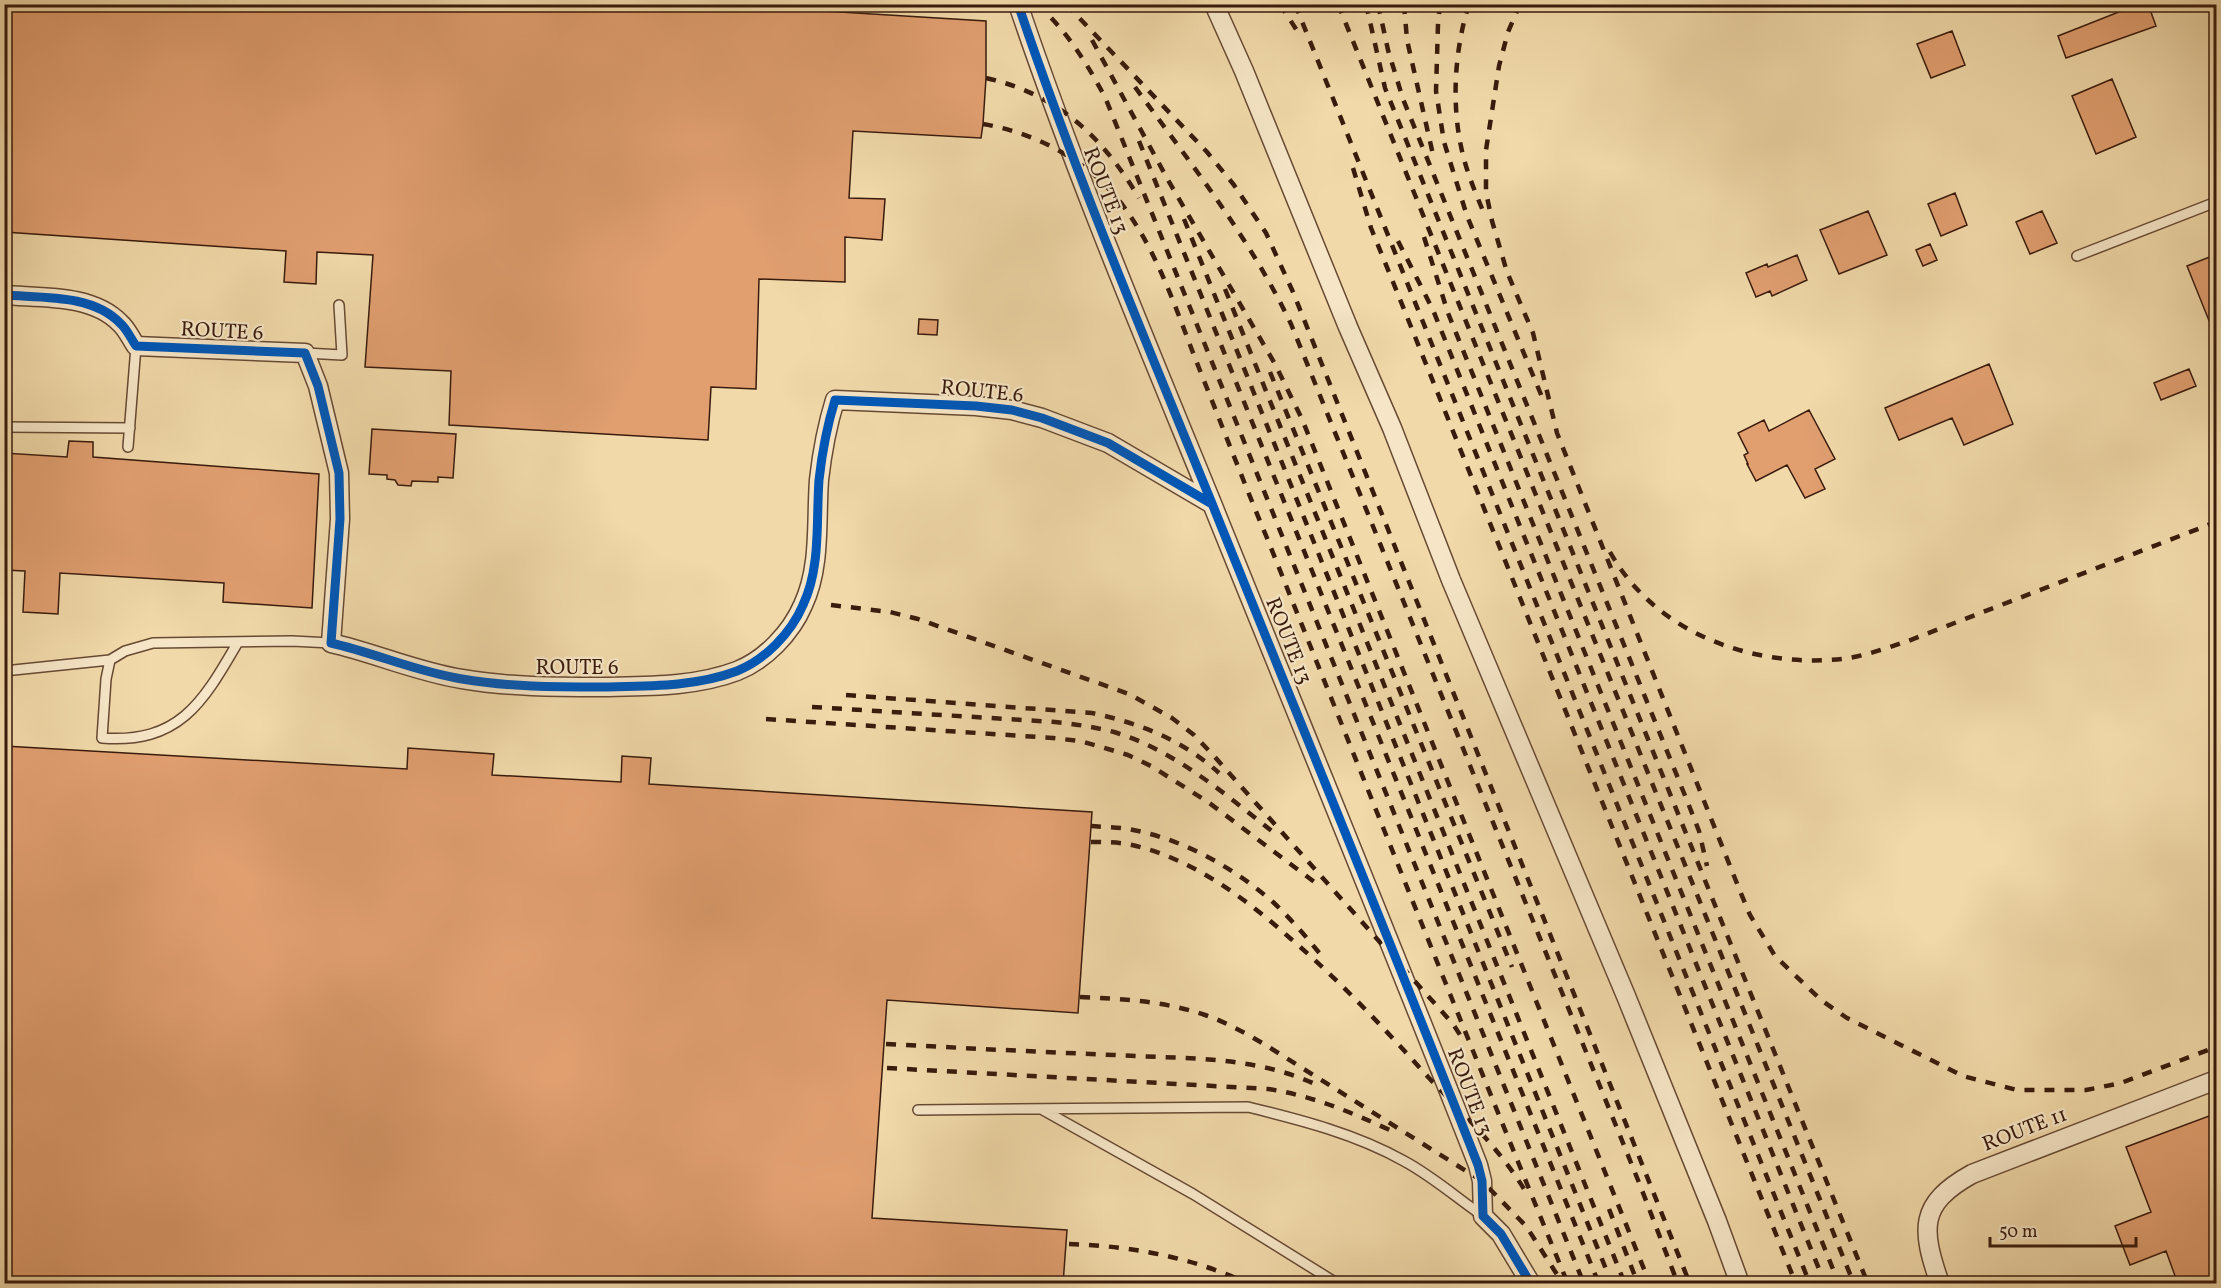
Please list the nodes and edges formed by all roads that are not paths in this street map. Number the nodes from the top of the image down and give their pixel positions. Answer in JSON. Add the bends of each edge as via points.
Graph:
{"nodes":[{"id":1,"x":1018,"y":4,"type":"edge"},
{"id":2,"x":1214,"y":4,"type":"edge"},
{"id":3,"x":2217,"y":202,"type":"edge"},
{"id":4,"x":2077,"y":256,"type":"dead end"},
{"id":5,"x":4,"y":295,"type":"edge"},
{"id":6,"x":339,"y":305,"type":"dead end"},
{"id":7,"x":136,"y":346,"type":"junction"},
{"id":8,"x":305,"y":354,"type":"junction"},
{"id":9,"x":4,"y":426,"type":"edge"},
{"id":10,"x":130,"y":428,"type":"junction"},
{"id":11,"x":128,"y":447,"type":"dead end"},
{"id":12,"x":1212,"y":504,"type":"junction"},
{"id":13,"x":238,"y":642,"type":"junction"},
{"id":14,"x":331,"y":644,"type":"junction"},
{"id":15,"x":110,"y":660,"type":"junction"},
{"id":16,"x":4,"y":671,"type":"edge"},
{"id":17,"x":2217,"y":1080,"type":"edge"},
{"id":18,"x":1042,"y":1109,"type":"junction"},
{"id":19,"x":918,"y":1110,"type":"dead end"},
{"id":20,"x":1483,"y":1216,"type":"junction"},
{"id":21,"x":1338,"y":1284,"type":"edge"},
{"id":22,"x":1531,"y":1284,"type":"edge"},
{"id":23,"x":1740,"y":1284,"type":"edge"},
{"id":24,"x":1940,"y":1284,"type":"edge"}],
"edges":[{"from":1,"to":12,"type":"street","name":"ROUTE 13","via":[[1077,171]]},
{"from":2,"to":23,"type":"street","via":[[1626,996]]},
{"from":3,"to":4,"type":"lane"},
{"from":5,"to":7,"type":"street","via":[[84,302],[121,323]]},
{"from":6,"to":8,"type":"lane","via":[[342,355]]},
{"from":7,"to":8,"type":"street","name":"ROUTE 6"},
{"from":7,"to":10,"type":"lane"},
{"from":8,"to":14,"type":"street","via":[[318,386],[339,473],[340,529]]},
{"from":9,"to":10,"type":"lane"},
{"from":10,"to":11,"type":"lane"},
{"from":12,"to":14,"type":"street","name":"ROUTE 6","via":[[1108,443],[1042,418],[976,406],[834,400],[819,479],[810,588],[780,640],[738,671],[642,686],[506,685],[424,671]]},
{"from":12,"to":20,"type":"street","name":"ROUTE 13","via":[[1478,1165]]},
{"from":13,"to":14,"type":"lane"},
{"from":13,"to":15,"type":"lane","via":[[153,643]]},
{"from":13,"to":15,"type":"lane","via":[[200,703],[184,717],[163,730],[124,740],[102,738]]},
{"from":15,"to":16,"type":"lane"},
{"from":17,"to":24,"type":"street","name":"ROUTE 11","via":[[1972,1174],[1944,1192],[1932,1206],[1927,1228]]},
{"from":18,"to":19,"type":"lane"},
{"from":18,"to":20,"type":"lane","via":[[1248,1107],[1290,1117],[1347,1135],[1406,1161]]},
{"from":18,"to":21,"type":"lane","via":[[1193,1194]]},
{"from":20,"to":22,"type":"street","via":[[1501,1234]]}]}
